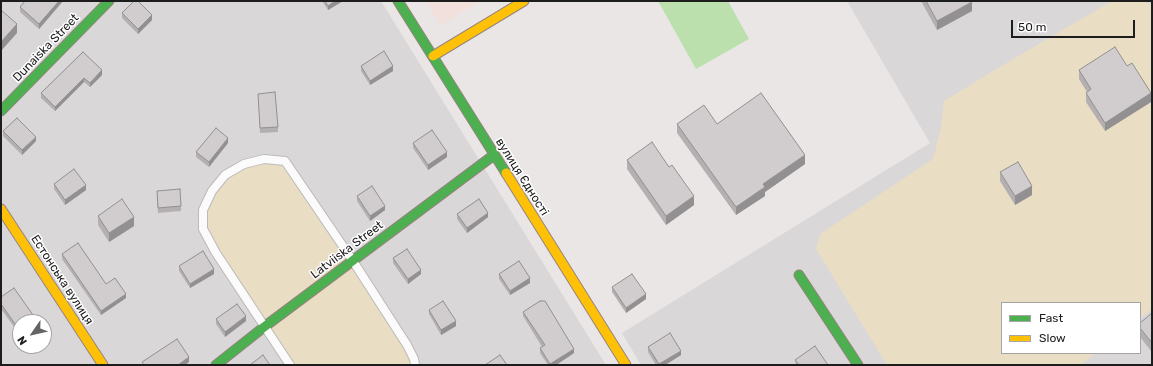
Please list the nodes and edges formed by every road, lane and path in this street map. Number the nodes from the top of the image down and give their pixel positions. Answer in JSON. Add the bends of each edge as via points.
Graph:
{"nodes":[{"id":1,"x":109,"y":1,"type":"edge"},
{"id":2,"x":398,"y":1,"type":"edge"},
{"id":3,"x":524,"y":1,"type":"edge"},
{"id":4,"x":433,"y":56,"type":"junction"},
{"id":5,"x":1,"y":111,"type":"edge"},
{"id":6,"x":494,"y":155,"type":"junction"},
{"id":7,"x":1,"y":209,"type":"edge"},
{"id":8,"x":353,"y":261,"type":"junction"},
{"id":9,"x":799,"y":275,"type":"dead end"},
{"id":10,"x":264,"y":327,"type":"junction"},
{"id":11,"x":103,"y":365,"type":"edge"},
{"id":12,"x":216,"y":365,"type":"edge"},
{"id":13,"x":290,"y":365,"type":"edge"},
{"id":14,"x":415,"y":365,"type":"edge"},
{"id":15,"x":626,"y":365,"type":"edge"},
{"id":16,"x":858,"y":365,"type":"edge"}],
"edges":[{"from":1,"to":5,"type":"street","name":"Dunaiska Street"},
{"from":2,"to":4,"type":"street","name":"вулиця Єдності"},
{"from":3,"to":4,"type":"street"},
{"from":4,"to":6,"type":"street","name":"вулиця Єдності"},
{"from":6,"to":8,"type":"street","name":"Latviiska Street"},
{"from":6,"to":15,"type":"street","name":"вулиця Єдності"},
{"from":7,"to":11,"type":"street","name":"Естонська вулиця"},
{"from":8,"to":10,"type":"street","name":"Latviiska Street"},
{"from":8,"to":10,"type":"lane","via":[[285,161],[264,159],[244,164],[225,175],[212,191],[203,210],[203,229]]},
{"from":8,"to":14,"type":"lane","via":[[407,345]]},
{"from":9,"to":16,"type":"street"},
{"from":10,"to":12,"type":"street","name":"Latviiska Street"},
{"from":10,"to":13,"type":"lane"}]}
